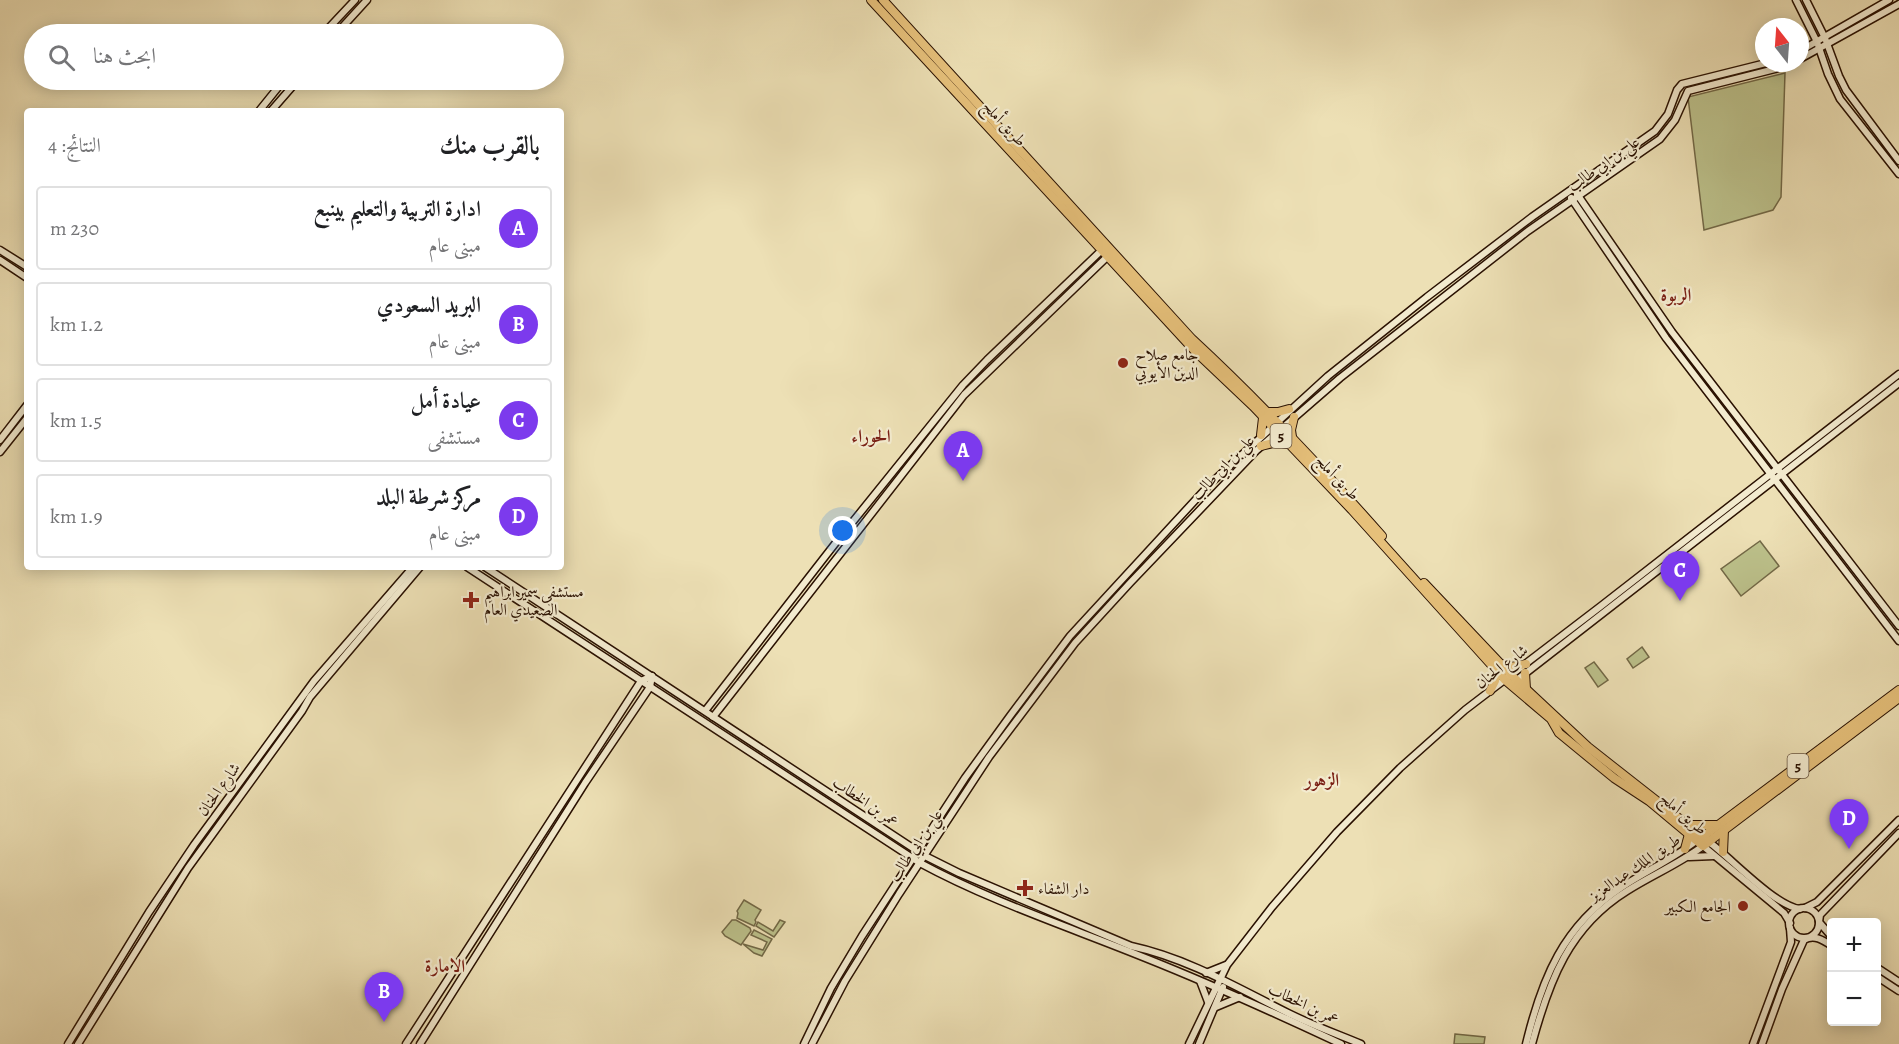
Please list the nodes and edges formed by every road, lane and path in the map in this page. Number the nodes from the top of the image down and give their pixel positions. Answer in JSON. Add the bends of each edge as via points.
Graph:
{"nodes":[{"id":1,"x":355,"y":0,"type":"edge"},
{"id":2,"x":367,"y":0,"type":"edge"},
{"id":3,"x":871,"y":0,"type":"edge"},
{"id":4,"x":883,"y":0,"type":"edge"},
{"id":5,"x":1796,"y":0,"type":"edge"},
{"id":6,"x":1806,"y":0,"type":"edge"},
{"id":7,"x":1889,"y":0,"type":"edge"},
{"id":8,"x":1899,"y":4,"type":"edge"},
{"id":9,"x":332,"y":24,"type":"edge"},
{"id":10,"x":345,"y":24,"type":"edge"},
{"id":11,"x":1825,"y":38,"type":"junction"},
{"id":12,"x":1828,"y":45,"type":"junction"},
{"id":13,"x":1818,"y":46,"type":"junction"},
{"id":14,"x":1809,"y":48,"type":"edge"},
{"id":15,"x":1809,"y":52,"type":"edge"},
{"id":16,"x":1755,"y":66,"type":"edge"},
{"id":17,"x":1763,"y":72,"type":"edge"},
{"id":18,"x":276,"y":90,"type":"edge"},
{"id":19,"x":289,"y":90,"type":"edge"},
{"id":20,"x":261,"y":108,"type":"edge"},
{"id":21,"x":274,"y":108,"type":"edge"},
{"id":22,"x":1899,"y":160,"type":"edge"},
{"id":23,"x":1899,"y":174,"type":"edge"},
{"id":24,"x":1571,"y":191,"type":"junction"},
{"id":25,"x":1576,"y":198,"type":"junction"},
{"id":26,"x":1105,"y":246,"type":"junction"},
{"id":27,"x":0,"y":250,"type":"edge"},
{"id":28,"x":1111,"y":253,"type":"junction"},
{"id":29,"x":0,"y":261,"type":"edge"},
{"id":30,"x":24,"y":265,"type":"edge"},
{"id":31,"x":24,"y":276,"type":"edge"},
{"id":32,"x":1899,"y":374,"type":"edge"},
{"id":33,"x":1899,"y":383,"type":"edge"},
{"id":34,"x":24,"y":411,"type":"edge"},
{"id":35,"x":1292,"y":413,"type":"junction"},
{"id":36,"x":1265,"y":415,"type":"junction"},
{"id":37,"x":24,"y":420,"type":"edge"},
{"id":38,"x":19,"y":422,"type":"junction"},
{"id":39,"x":1277,"y":426,"type":"junction"},
{"id":40,"x":1261,"y":435,"type":"junction"},
{"id":41,"x":0,"y":440,"type":"edge"},
{"id":42,"x":1290,"y":441,"type":"junction"},
{"id":43,"x":1261,"y":446,"type":"junction"},
{"id":44,"x":0,"y":452,"type":"edge"},
{"id":45,"x":1770,"y":460,"type":"junction"},
{"id":46,"x":1790,"y":464,"type":"junction"},
{"id":47,"x":1763,"y":465,"type":"junction"},
{"id":48,"x":1780,"y":472,"type":"junction"},
{"id":49,"x":1773,"y":477,"type":"junction"},
{"id":50,"x":1765,"y":484,"type":"junction"},
{"id":51,"x":1790,"y":485,"type":"junction"},
{"id":52,"x":1781,"y":488,"type":"junction"},
{"id":53,"x":410,"y":570,"type":"edge"},
{"id":54,"x":417,"y":570,"type":"edge"},
{"id":55,"x":472,"y":570,"type":"edge"},
{"id":56,"x":490,"y":570,"type":"edge"},
{"id":57,"x":1899,"y":626,"type":"edge"},
{"id":58,"x":1899,"y":641,"type":"edge"},
{"id":59,"x":1498,"y":667,"type":"junction"},
{"id":60,"x":1525,"y":669,"type":"junction"},
{"id":61,"x":652,"y":676,"type":"junction"},
{"id":62,"x":1511,"y":680,"type":"junction"},
{"id":63,"x":640,"y":681,"type":"junction"},
{"id":64,"x":650,"y":687,"type":"junction"},
{"id":65,"x":1526,"y":689,"type":"junction"},
{"id":66,"x":1899,"y":690,"type":"edge"},
{"id":67,"x":1490,"y":691,"type":"junction"},
{"id":68,"x":1899,"y":698,"type":"edge"},
{"id":69,"x":705,"y":711,"type":"junction"},
{"id":70,"x":713,"y":717,"type":"junction"},
{"id":71,"x":1899,"y":820,"type":"edge"},
{"id":72,"x":1688,"y":824,"type":"junction"},
{"id":73,"x":1721,"y":828,"type":"junction"},
{"id":74,"x":1899,"y":833,"type":"edge"},
{"id":75,"x":1689,"y":834,"type":"junction"},
{"id":76,"x":924,"y":840,"type":"junction"},
{"id":77,"x":1703,"y":841,"type":"junction"},
{"id":78,"x":905,"y":843,"type":"junction"},
{"id":79,"x":932,"y":845,"type":"junction"},
{"id":80,"x":900,"y":851,"type":"junction"},
{"id":81,"x":917,"y":851,"type":"junction"},
{"id":82,"x":1687,"y":853,"type":"junction"},
{"id":83,"x":1719,"y":854,"type":"junction"},
{"id":84,"x":925,"y":856,"type":"junction"},
{"id":85,"x":912,"y":859,"type":"junction"},
{"id":86,"x":936,"y":862,"type":"junction"},
{"id":87,"x":920,"y":863,"type":"junction"},
{"id":88,"x":905,"y":870,"type":"junction"},
{"id":89,"x":932,"y":870,"type":"junction"},
{"id":90,"x":912,"y":875,"type":"junction"},
{"id":91,"x":1803,"y":909,"type":"junction"},
{"id":92,"x":1819,"y":922,"type":"junction"},
{"id":93,"x":1790,"y":926,"type":"junction"},
{"id":94,"x":1827,"y":934,"type":"edge"},
{"id":95,"x":1810,"y":937,"type":"junction"},
{"id":96,"x":1827,"y":943,"type":"edge"},
{"id":97,"x":1227,"y":965,"type":"junction"},
{"id":98,"x":1881,"y":970,"type":"edge"},
{"id":99,"x":1206,"y":973,"type":"junction"},
{"id":100,"x":1881,"y":979,"type":"edge"},
{"id":101,"x":1200,"y":980,"type":"junction"},
{"id":102,"x":1223,"y":980,"type":"junction"},
{"id":103,"x":1899,"y":982,"type":"edge"},
{"id":104,"x":1219,"y":987,"type":"junction"},
{"id":105,"x":1899,"y":991,"type":"edge"},
{"id":106,"x":1240,"y":997,"type":"junction"},
{"id":107,"x":1208,"y":1003,"type":"junction"},
{"id":108,"x":1215,"y":1007,"type":"junction"},
{"id":109,"x":68,"y":1044,"type":"edge"},
{"id":110,"x":78,"y":1044,"type":"edge"},
{"id":111,"x":406,"y":1044,"type":"edge"},
{"id":112,"x":420,"y":1044,"type":"edge"},
{"id":113,"x":804,"y":1044,"type":"edge"},
{"id":114,"x":812,"y":1044,"type":"edge"},
{"id":115,"x":1189,"y":1044,"type":"edge"},
{"id":116,"x":1199,"y":1044,"type":"edge"},
{"id":117,"x":1341,"y":1044,"type":"edge"},
{"id":118,"x":1361,"y":1044,"type":"edge"},
{"id":119,"x":1526,"y":1044,"type":"edge"},
{"id":120,"x":1532,"y":1044,"type":"edge"},
{"id":121,"x":1753,"y":1044,"type":"edge"},
{"id":122,"x":1762,"y":1044,"type":"edge"}],
"edges":[{"from":1,"to":9,"type":"main road"},
{"from":2,"to":10,"type":"main road"},
{"from":3,"to":26,"type":"highway","name":"طريق أملج","number":"5"},
{"from":4,"to":26,"type":"highway","name":"طريق أملج","number":"5"},
{"from":5,"to":13,"type":"main road"},
{"from":6,"to":11,"type":"main road"},
{"from":7,"to":11,"type":"main road"},
{"from":8,"to":12,"type":"main road"},
{"from":11,"to":12,"type":"main road"},
{"from":11,"to":13,"type":"main road"},
{"from":12,"to":13,"type":"main road"},
{"from":12,"to":22,"type":"main road","via":[[1846,90]]},
{"from":13,"to":14,"type":"main road"},
{"from":13,"to":15,"type":"main road"},
{"from":13,"to":23,"type":"main road","via":[[1840,99]]},
{"from":16,"to":24,"type":"main road","name":"علي بن ابي طالب","via":[[1682,84],[1655,131]]},
{"from":17,"to":25,"type":"main road","name":"علي بن ابي طالب","via":[[1688,91],[1676,120],[1660,139]]},
{"from":18,"to":20,"type":"main road"},
{"from":19,"to":21,"type":"main road"},
{"from":24,"to":25,"type":"main road"},
{"from":24,"to":35,"type":"main road","name":"علي بن ابي طالب","via":[[1328,375]]},
{"from":25,"to":35,"type":"main road","name":"علي بن ابي طالب"},
{"from":25,"to":45,"type":"main road"},
{"from":25,"to":47,"type":"main road","via":[[1666,338]]},
{"from":26,"to":28,"type":"highway","name":"طريق أملج","number":"5"},
{"from":26,"to":69,"type":"main road","via":[[963,385]]},
{"from":27,"to":30,"type":"main road"},
{"from":28,"to":36,"type":"highway","name":"طريق أملج","number":"5","via":[[1194,350]]},
{"from":28,"to":70,"type":"main road","via":[[964,395]]},
{"from":29,"to":31,"type":"main road"},
{"from":32,"to":46,"type":"main road","name":"شارع الحنان"},
{"from":33,"to":46,"type":"main road","name":"شارع الحنان"},
{"from":34,"to":38,"type":"main road"},
{"from":35,"to":36,"type":"highway"},
{"from":35,"to":39,"type":"main road","name":"علي بن ابي طالب"},
{"from":35,"to":42,"type":"highway"},
{"from":36,"to":39,"type":"highway","name":"طريق أملج","number":"5"},
{"from":36,"to":40,"type":"highway"},
{"from":37,"to":38,"type":"main road"},
{"from":38,"to":41,"type":"main road"},
{"from":38,"to":44,"type":"main road"},
{"from":39,"to":40,"type":"main road","name":"علي بن ابي طالب"},
{"from":39,"to":42,"type":"highway","name":"طريق أملج","number":"5"},
{"from":39,"to":43,"type":"main road","name":"علي بن ابي طالب"},
{"from":40,"to":76,"type":"main road","name":"علي بن ابي طالب","via":[[1211,483],[1070,636],[979,757]]},
{"from":42,"to":43,"type":"highway"},
{"from":42,"to":59,"type":"highway","name":"طريق أملج","number":"5"},
{"from":43,"to":79,"type":"main road","name":"علي بن ابي طالب","via":[[1075,643],[989,757]]},
{"from":45,"to":46,"type":"main road"},
{"from":45,"to":48,"type":"main road"},
{"from":46,"to":48,"type":"main road","name":"شارع الحنان"},
{"from":46,"to":51,"type":"main road"},
{"from":47,"to":49,"type":"main road"},
{"from":47,"to":50,"type":"main road"},
{"from":48,"to":49,"type":"main road","name":"شارع الحنان"},
{"from":48,"to":51,"type":"main road"},
{"from":49,"to":50,"type":"main road","name":"شارع الحنان"},
{"from":49,"to":52,"type":"main road"},
{"from":50,"to":52,"type":"main road"},
{"from":50,"to":60,"type":"main road","name":"شارع الحنان"},
{"from":51,"to":57,"type":"main road"},
{"from":52,"to":58,"type":"main road"},
{"from":53,"to":109,"type":"main road","name":"شارع الحنان","via":[[314,681],[201,836]]},
{"from":54,"to":110,"type":"main road","name":"شارع الحنان","via":[[310,697],[188,868]]},
{"from":55,"to":63,"type":"main road","name":"عمر بن الخطاب"},
{"from":56,"to":61,"type":"main road","name":"عمر بن الخطاب"},
{"from":59,"to":60,"type":"highway"},
{"from":59,"to":62,"type":"highway","name":"طريق أملج","number":"5"},
{"from":59,"to":67,"type":"highway"},
{"from":60,"to":62,"type":"main road","name":"شارع الحنان"},
{"from":60,"to":65,"type":"highway"},
{"from":61,"to":63,"type":"main road"},
{"from":61,"to":64,"type":"main road"},
{"from":61,"to":69,"type":"main road","name":"عمر بن الخطاب"},
{"from":62,"to":65,"type":"highway","name":"طريق أملج","number":"5"},
{"from":62,"to":67,"type":"main road","name":"شارع الحنان"},
{"from":62,"to":75,"type":"highway","name":"طريق أملج","number":"5","via":[[1551,719],[1559,733]]},
{"from":63,"to":64,"type":"main road","name":"عمر بن الخطاب"},
{"from":63,"to":111,"type":"main road"},
{"from":64,"to":80,"type":"main road","name":"عمر بن الخطاب"},
{"from":64,"to":112,"type":"main road"},
{"from":65,"to":72,"type":"highway","name":"طريق أملج","number":"5","via":[[1611,766]]},
{"from":66,"to":73,"type":"highway","name":"طريق الملك عبدالعزيز","number":"5"},
{"from":67,"to":97,"type":"main road","name":"شارع الحنان","via":[[1435,735],[1337,832]]},
{"from":68,"to":73,"type":"highway","name":"طريق الملك عبدالعزيز","number":"5"},
{"from":69,"to":70,"type":"main road","name":"عمر بن الخطاب"},
{"from":70,"to":78,"type":"main road","name":"عمر بن الخطاب"},
{"from":71,"to":91,"type":"main road","via":[[1817,902]]},
{"from":72,"to":73,"type":"highway"},
{"from":72,"to":77,"type":"highway","name":"طريق أملج","number":"5"},
{"from":73,"to":77,"type":"highway","name":"طريق الملك عبدالعزيز","number":"5"},
{"from":73,"to":83,"type":"highway"},
{"from":74,"to":92,"type":"main road","via":[[1824,910]]},
{"from":75,"to":77,"type":"highway","name":"طريق أملج","number":"5"},
{"from":75,"to":82,"type":"highway"},
{"from":76,"to":78,"type":"main road","via":[[915,845]]},
{"from":76,"to":81,"type":"main road","name":"علي بن ابي طالب"},
{"from":77,"to":82,"type":"main road","name":"طريق الملك عبدالعزيز"},
{"from":77,"to":83,"type":"main road"},
{"from":78,"to":81,"type":"main road","name":"عمر بن الخطاب"},
{"from":79,"to":84,"type":"main road","name":"علي بن ابي طالب"},
{"from":79,"to":86,"type":"main road","via":[[931,854]]},
{"from":80,"to":85,"type":"main road","name":"عمر بن الخطاب"},
{"from":80,"to":88,"type":"main road","via":[[906,860]]},
{"from":81,"to":84,"type":"main road","name":"عمر بن الخطاب"},
{"from":81,"to":85,"type":"main road","name":"علي بن ابي طالب"},
{"from":82,"to":83,"type":"main road"},
{"from":82,"to":119,"type":"main road","name":"طريق الملك عبدالعزيز","via":[[1623,886],[1582,920],[1547,974]]},
{"from":82,"to":120,"type":"main road","name":"طريق الملك عبدالعزيز","via":[[1626,891],[1582,930],[1551,982]]},
{"from":83,"to":91,"type":"main road","via":[[1789,906]]},
{"from":83,"to":93,"type":"main road","via":[[1764,899],[1784,913]]},
{"from":84,"to":86,"type":"main road","name":"عمر بن الخطاب"},
{"from":84,"to":87,"type":"main road","name":"علي بن ابي طالب"},
{"from":85,"to":87,"type":"main road","name":"عمر بن الخطاب"},
{"from":85,"to":88,"type":"main road","name":"علي بن ابي طالب"},
{"from":86,"to":99,"type":"main road","name":"عمر بن الخطاب","via":[[1131,946],[1154,951]]},
{"from":87,"to":89,"type":"main road","name":"عمر بن الخطاب"},
{"from":87,"to":90,"type":"main road","name":"علي بن ابي طالب"},
{"from":88,"to":113,"type":"main road","name":"علي بن ابي طالب","via":[[831,987]]},
{"from":89,"to":90,"type":"main road"},
{"from":89,"to":101,"type":"main road","name":"عمر بن الخطاب"},
{"from":90,"to":114,"type":"main road","name":"علي بن ابي طالب","via":[[845,981]]},
{"from":91,"to":92,"type":"main road","via":[[1815,913]]},
{"from":91,"to":93,"type":"main road","via":[[1792,914]]},
{"from":92,"to":94,"type":"main road"},
{"from":92,"to":95,"type":"main road"},
{"from":93,"to":95,"type":"main road","via":[[1796,935]]},
{"from":93,"to":121,"type":"main road","via":[[1791,942]]},
{"from":95,"to":96,"type":"main road"},
{"from":95,"to":122,"type":"main road","via":[[1800,946]]},
{"from":97,"to":99,"type":"main road"},
{"from":97,"to":102,"type":"main road","name":"شارع الحنان"},
{"from":98,"to":103,"type":"main road"},
{"from":99,"to":102,"type":"main road","name":"عمر بن الخطاب"},
{"from":100,"to":105,"type":"main road"},
{"from":101,"to":104,"type":"main road","name":"عمر بن الخطاب"},
{"from":101,"to":107,"type":"main road"},
{"from":102,"to":104,"type":"main road","name":"شارع الحنان"},
{"from":102,"to":118,"type":"main road","name":"عمر بن الخطاب"},
{"from":104,"to":106,"type":"main road","name":"عمر بن الخطاب"},
{"from":104,"to":107,"type":"main road","name":"شارع الحنان"},
{"from":104,"to":108,"type":"main road","name":"شارع الحنان"},
{"from":106,"to":108,"type":"main road"},
{"from":106,"to":117,"type":"main road","name":"عمر بن الخطاب"},
{"from":107,"to":115,"type":"main road","name":"شارع الحنان"},
{"from":108,"to":116,"type":"main road","name":"شارع الحنان"}]}
